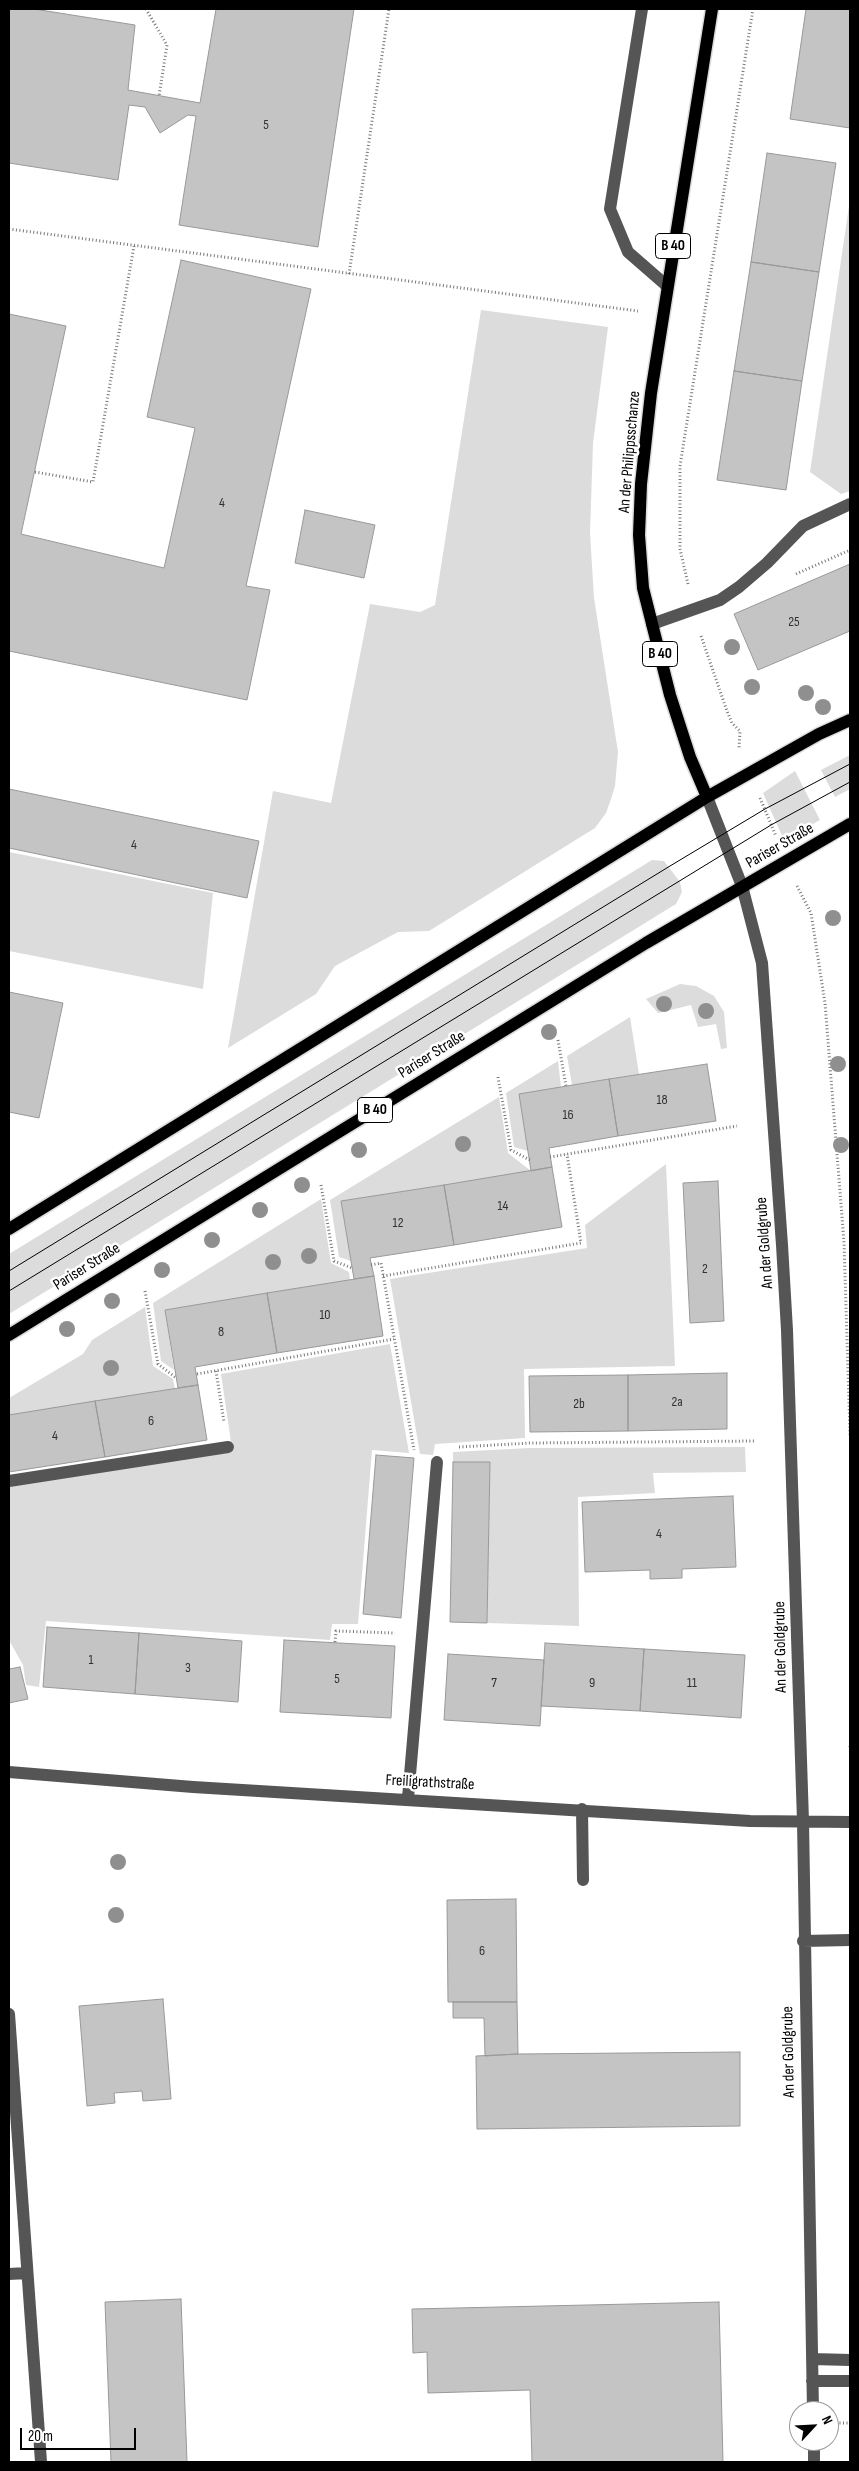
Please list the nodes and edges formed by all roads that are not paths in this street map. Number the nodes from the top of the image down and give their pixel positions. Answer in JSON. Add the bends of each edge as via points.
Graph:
{"nodes":[{"id":1,"x":642,"y":9,"type":"edge"},
{"id":2,"x":712,"y":9,"type":"edge"},
{"id":3,"x":667,"y":286,"type":"junction"},
{"id":4,"x":850,"y":504,"type":"edge"},
{"id":5,"x":652,"y":624,"type":"junction"},
{"id":6,"x":850,"y":720,"type":"edge"},
{"id":7,"x":707,"y":797,"type":"junction"},
{"id":8,"x":850,"y":824,"type":"edge"},
{"id":9,"x":742,"y":886,"type":"junction"},
{"id":10,"x":9,"y":1229,"type":"edge"},
{"id":11,"x":9,"y":1335,"type":"edge"},
{"id":12,"x":228,"y":1447,"type":"road end"},
{"id":13,"x":437,"y":1462,"type":"road end"},
{"id":14,"x":9,"y":1481,"type":"edge"},
{"id":15,"x":9,"y":1772,"type":"edge"},
{"id":16,"x":408,"y":1798,"type":"junction"},
{"id":17,"x":582,"y":1809,"type":"junction"},
{"id":18,"x":803,"y":1820,"type":"junction"},
{"id":19,"x":850,"y":1822,"type":"edge"},
{"id":20,"x":582,"y":1880,"type":"dead end"},
{"id":21,"x":803,"y":1940,"type":"junction"},
{"id":22,"x":850,"y":1940,"type":"edge"},
{"id":23,"x":9,"y":2014,"type":"edge"},
{"id":24,"x":27,"y":2273,"type":"junction"},
{"id":25,"x":9,"y":2274,"type":"edge"},
{"id":26,"x":812,"y":2359,"type":"junction"},
{"id":27,"x":850,"y":2360,"type":"edge"},
{"id":28,"x":812,"y":2381,"type":"junction"},
{"id":29,"x":850,"y":2381,"type":"edge"},
{"id":30,"x":813,"y":2401,"type":"edge"},
{"id":31,"x":41,"y":2462,"type":"edge"}],
"edges":[{"from":1,"to":3,"type":"street","via":[[610,209],[628,252]]},
{"from":2,"to":3,"type":"main road","name":"An der Philippsschanze","number":"B 40"},
{"from":3,"to":5,"type":"main road","name":"An der Philippsschanze","number":"B 40","via":[[641,484],[639,534],[643,588]]},
{"from":4,"to":5,"type":"street","via":[[803,526],[767,563],[720,600]]},
{"from":5,"to":7,"type":"main road","name":"An der Philippsschanze","number":"B 40","via":[[670,695]]},
{"from":6,"to":7,"type":"main road"},
{"from":7,"to":9,"type":"street","name":"An der Philippsschanze"},
{"from":7,"to":10,"type":"main road"},
{"from":8,"to":9,"type":"main road","name":"Pariser Straße","number":"B 40"},
{"from":9,"to":11,"type":"main road","name":"Pariser Straße","number":"B 40"},
{"from":9,"to":18,"type":"street","name":"An der Goldgrube","via":[[762,963],[781,1235]]},
{"from":12,"to":14,"type":"street"},
{"from":13,"to":16,"type":"street"},
{"from":15,"to":16,"type":"street","name":"Freiligrathstraße","via":[[192,1787]]},
{"from":16,"to":17,"type":"street","name":"Freiligrathstraße"},
{"from":17,"to":18,"type":"street","name":"Freiligrathstraße","via":[[750,1821]]},
{"from":17,"to":20,"type":"street"},
{"from":18,"to":19,"type":"street","name":"Freiligrathstraße"},
{"from":18,"to":21,"type":"street","name":"An der Goldgrube"},
{"from":21,"to":22,"type":"street"},
{"from":21,"to":26,"type":"street","name":"An der Goldgrube"},
{"from":23,"to":24,"type":"street"},
{"from":24,"to":25,"type":"street"},
{"from":24,"to":31,"type":"street"},
{"from":26,"to":27,"type":"street"},
{"from":26,"to":28,"type":"street","name":"An der Goldgrube"},
{"from":28,"to":29,"type":"street"},
{"from":28,"to":30,"type":"street","name":"An der Goldgrube"}]}
